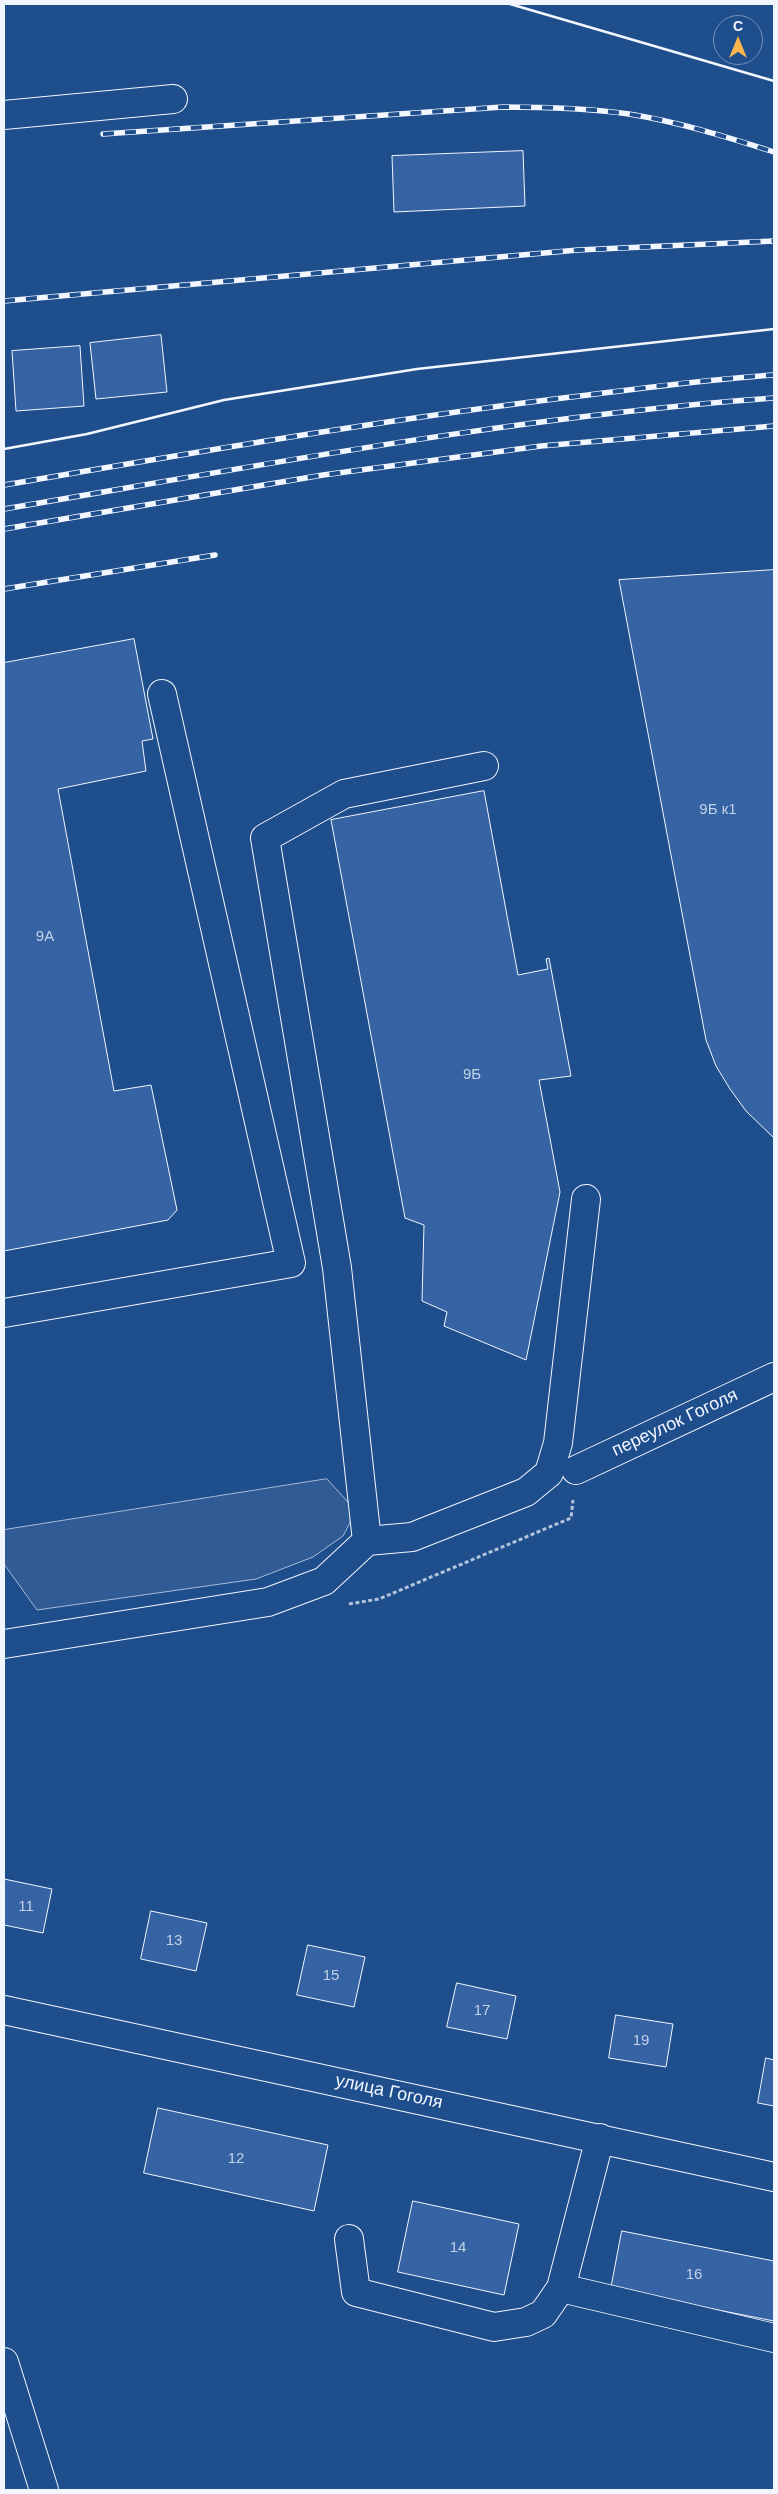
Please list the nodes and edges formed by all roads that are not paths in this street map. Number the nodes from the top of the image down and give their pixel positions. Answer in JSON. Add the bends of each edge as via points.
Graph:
{"nodes":[{"id":1,"x":173,"y":99,"type":"dead end"},
{"id":2,"x":4,"y":115,"type":"edge"},
{"id":3,"x":162,"y":694,"type":"dead end"},
{"id":4,"x":484,"y":766,"type":"dead end"},
{"id":5,"x":586,"y":1199,"type":"dead end"},
{"id":6,"x":4,"y":1313,"type":"edge"},
{"id":7,"x":774,"y":1377,"type":"edge"},
{"id":8,"x":576,"y":1470,"type":"road end"},
{"id":9,"x":367,"y":1541,"type":"junction"},
{"id":10,"x":4,"y":1644,"type":"edge"},
{"id":11,"x":4,"y":2010,"type":"edge"},
{"id":12,"x":600,"y":2138,"type":"junction"},
{"id":13,"x":774,"y":2177,"type":"edge"},
{"id":14,"x":349,"y":2239,"type":"dead end"},
{"id":15,"x":561,"y":2288,"type":"junction"},
{"id":16,"x":774,"y":2338,"type":"edge"},
{"id":17,"x":4,"y":2362,"type":"edge"},
{"id":18,"x":9,"y":2394,"type":"edge"},
{"id":19,"x":44,"y":2490,"type":"edge"}],
"edges":[{"from":1,"to":2,"type":"street"},
{"from":3,"to":6,"type":"street","via":[[291,1263]]},
{"from":4,"to":9,"type":"street","via":[[344,794],[264,838],[337,1268]]},
{"from":5,"to":9,"type":"street","via":[[558,1443],[549,1473],[526,1492],[412,1537]]},
{"from":7,"to":8,"type":"street","name":"переулок Гоголя"},
{"from":9,"to":10,"type":"street","via":[[324,1581],[268,1602]]},
{"from":11,"to":12,"type":"street","name":"улица Гоголя"},
{"from":12,"to":13,"type":"street","name":"улица Гоголя"},
{"from":12,"to":15,"type":"street"},
{"from":14,"to":15,"type":"street","via":[[356,2292],[494,2327],[526,2322],[543,2314]]},
{"from":15,"to":16,"type":"street"},
{"from":17,"to":18,"type":"street"},
{"from":18,"to":19,"type":"street"}]}
